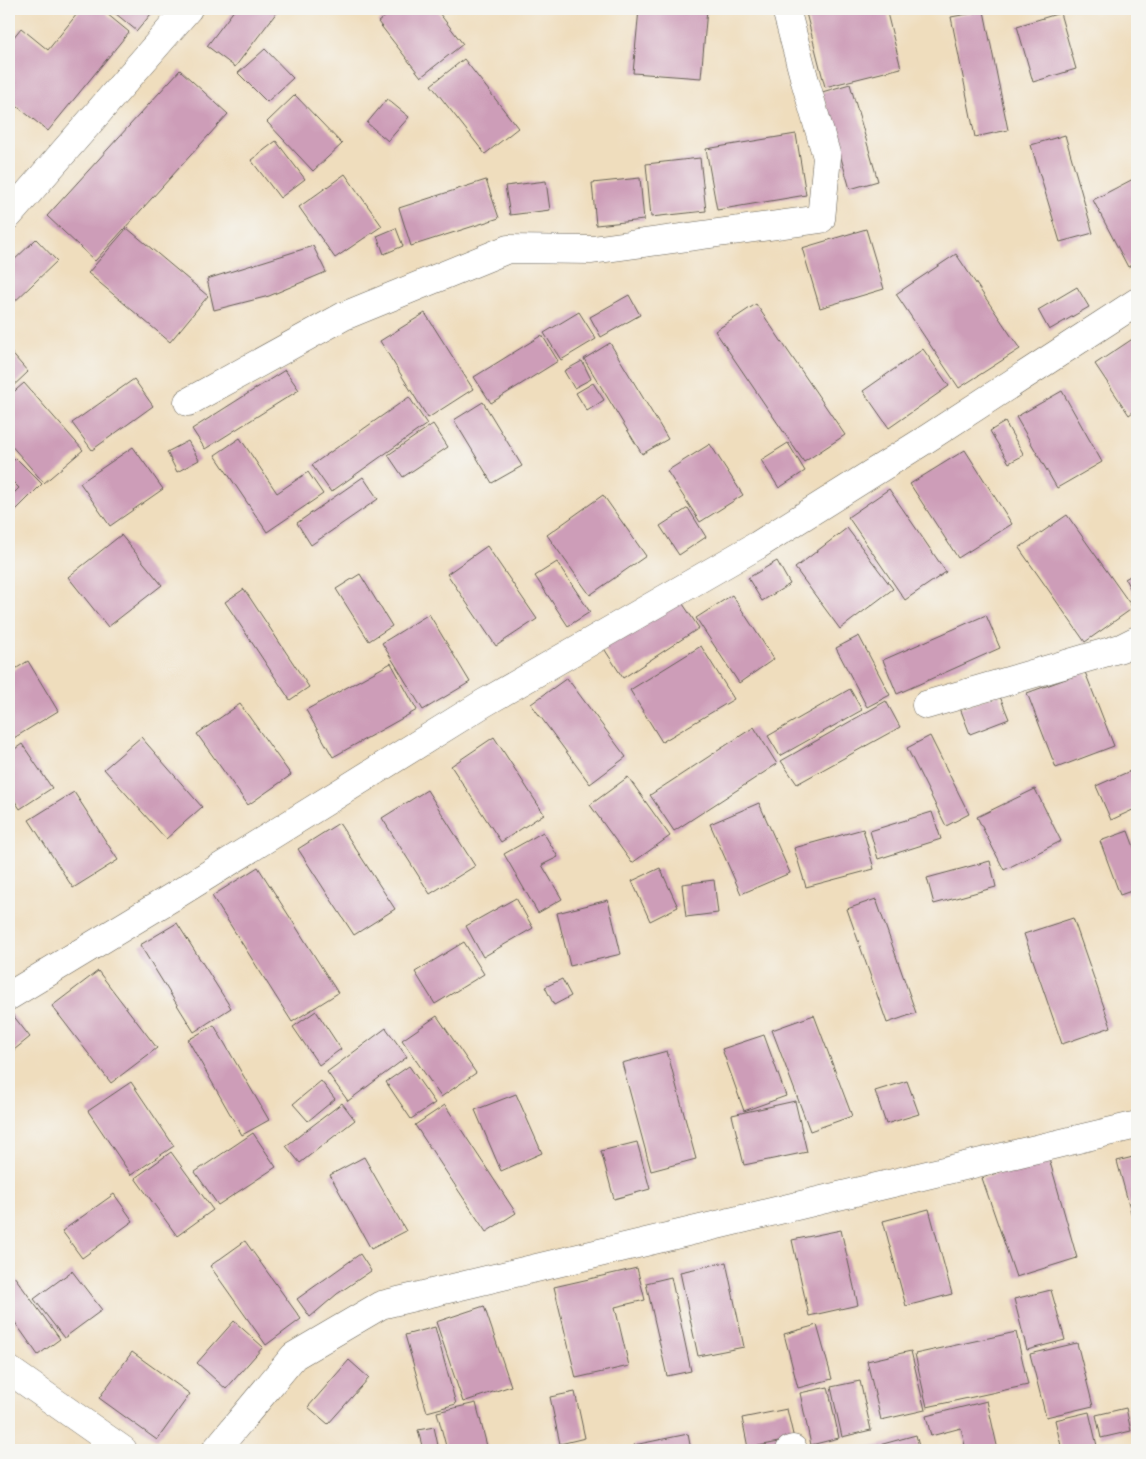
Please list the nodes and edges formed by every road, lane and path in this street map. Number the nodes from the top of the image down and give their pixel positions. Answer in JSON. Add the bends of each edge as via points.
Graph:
{"nodes":[{"id":1,"x":188,"y":9,"type":"edge"},
{"id":2,"x":786,"y":9,"type":"edge"},
{"id":3,"x":9,"y":215,"type":"edge"},
{"id":4,"x":1137,"y":302,"type":"edge"},
{"id":5,"x":188,"y":402,"type":"dead end"},
{"id":6,"x":1137,"y":640,"type":"edge"},
{"id":7,"x":926,"y":706,"type":"dead end"},
{"id":8,"x":9,"y":996,"type":"edge"},
{"id":9,"x":1137,"y":1125,"type":"edge"},
{"id":10,"x":9,"y":1370,"type":"edge"},
{"id":11,"x":123,"y":1450,"type":"edge"},
{"id":12,"x":216,"y":1450,"type":"edge"}],
"edges":[{"from":1,"to":3,"type":"street"},
{"from":2,"to":5,"type":"street","via":[[827,157],[822,219],[592,250],[508,249],[344,316]]},
{"from":4,"to":8,"type":"street","via":[[758,545],[484,703]]},
{"from":6,"to":7,"type":"street","via":[[1121,648]]},
{"from":9,"to":12,"type":"street","via":[[381,1305],[294,1356]]},
{"from":10,"to":11,"type":"street"}]}
